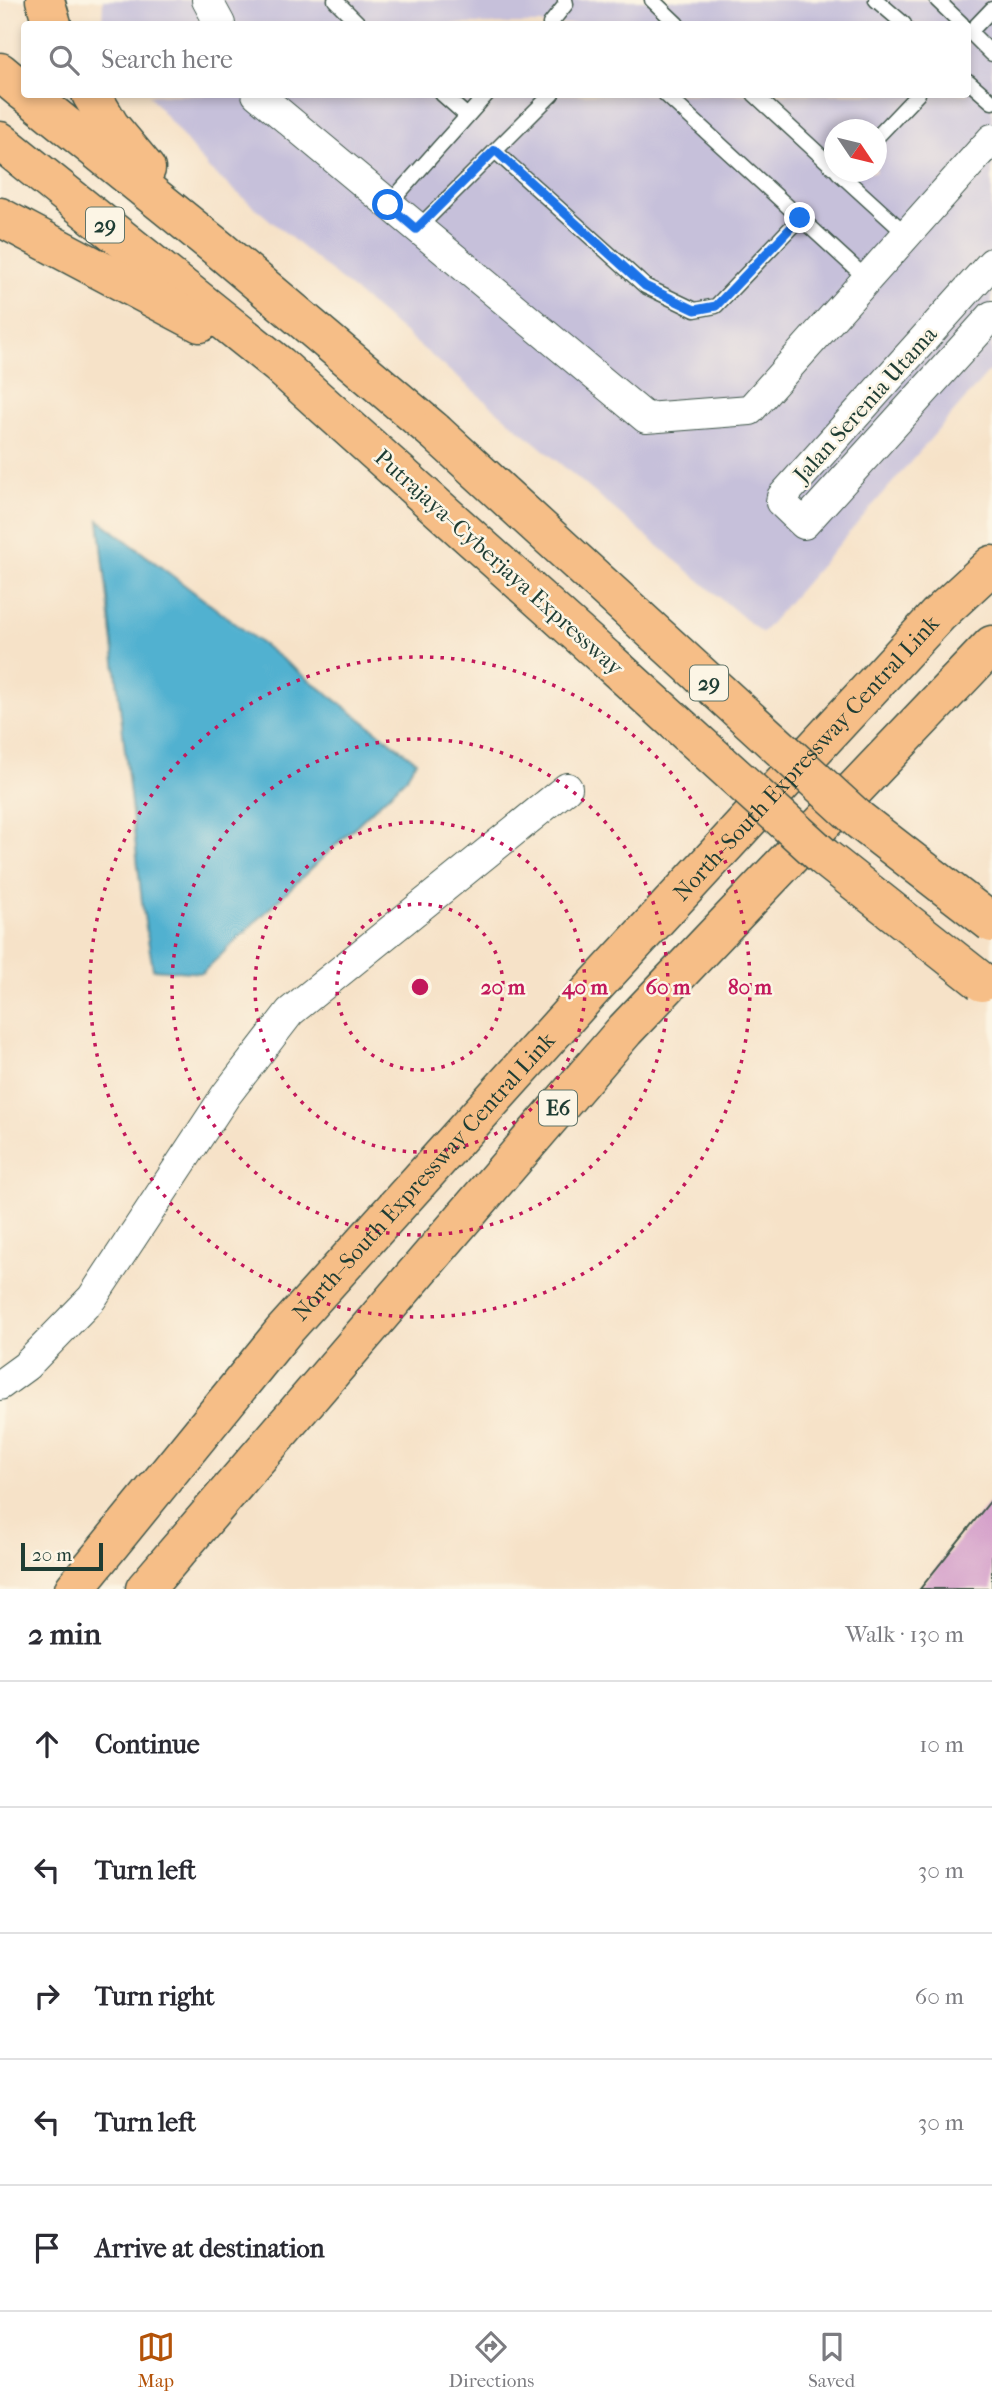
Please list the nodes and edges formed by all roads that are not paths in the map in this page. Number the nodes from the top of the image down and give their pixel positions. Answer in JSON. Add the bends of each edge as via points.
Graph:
{"nodes":[{"id":1,"x":45,"y":0,"type":"edge"},
{"id":2,"x":207,"y":0,"type":"edge"},
{"id":3,"x":335,"y":0,"type":"edge"},
{"id":4,"x":565,"y":0,"type":"edge"},
{"id":5,"x":652,"y":0,"type":"edge"},
{"id":6,"x":876,"y":0,"type":"edge"},
{"id":7,"x":937,"y":0,"type":"edge"},
{"id":8,"x":992,"y":9,"type":"edge"},
{"id":9,"x":51,"y":21,"type":"edge"},
{"id":10,"x":218,"y":21,"type":"edge"},
{"id":11,"x":356,"y":21,"type":"edge"},
{"id":12,"x":553,"y":21,"type":"edge"},
{"id":13,"x":674,"y":21,"type":"edge"},
{"id":14,"x":900,"y":21,"type":"edge"},
{"id":15,"x":958,"y":21,"type":"edge"},
{"id":16,"x":971,"y":25,"type":"edge"},
{"id":17,"x":971,"y":34,"type":"edge"},
{"id":18,"x":992,"y":54,"type":"edge"},
{"id":19,"x":0,"y":72,"type":"edge"},
{"id":20,"x":971,"y":84,"type":"edge"},
{"id":21,"x":21,"y":89,"type":"edge"},
{"id":22,"x":32,"y":98,"type":"edge"},
{"id":23,"x":94,"y":98,"type":"edge"},
{"id":24,"x":262,"y":98,"type":"edge"},
{"id":25,"x":447,"y":98,"type":"edge"},
{"id":26,"x":483,"y":98,"type":"edge"},
{"id":27,"x":548,"y":98,"type":"edge"},
{"id":28,"x":669,"y":98,"type":"edge"},
{"id":29,"x":758,"y":98,"type":"edge"},
{"id":30,"x":914,"y":98,"type":"edge"},
{"id":31,"x":992,"y":102,"type":"edge"},
{"id":32,"x":467,"y":116,"type":"junction"},
{"id":33,"x":887,"y":127,"type":"edge"},
{"id":34,"x":992,"y":139,"type":"edge"},
{"id":35,"x":0,"y":141,"type":"edge"},
{"id":36,"x":495,"y":150,"type":"junction"},
{"id":37,"x":824,"y":157,"type":"edge"},
{"id":38,"x":852,"y":182,"type":"edge"},
{"id":39,"x":388,"y":205,"type":"junction"},
{"id":40,"x":0,"y":217,"type":"edge"},
{"id":41,"x":800,"y":218,"type":"junction"},
{"id":42,"x":416,"y":229,"type":"junction"},
{"id":43,"x":907,"y":235,"type":"junction"},
{"id":44,"x":207,"y":240,"type":"junction"},
{"id":45,"x":992,"y":263,"type":"edge"},
{"id":46,"x":867,"y":279,"type":"junction"},
{"id":47,"x":992,"y":316,"type":"edge"},
{"id":48,"x":279,"y":365,"type":"junction"},
{"id":49,"x":992,"y":565,"type":"edge"},
{"id":50,"x":992,"y":645,"type":"edge"},
{"id":51,"x":567,"y":788,"type":"dead end"},
{"id":52,"x":992,"y":923,"type":"edge"},
{"id":53,"x":987,"y":986,"type":"edge"},
{"id":54,"x":0,"y":1385,"type":"edge"},
{"id":55,"x":74,"y":1589,"type":"edge"},
{"id":56,"x":145,"y":1589,"type":"edge"}],
"edges":[{"from":1,"to":9,"type":"highway"},
{"from":2,"to":10,"type":"street"},
{"from":3,"to":11,"type":"lane"},
{"from":4,"to":12,"type":"lane"},
{"from":5,"to":13,"type":"lane"},
{"from":6,"to":14,"type":"lane"},
{"from":7,"to":15,"type":"lane"},
{"from":8,"to":16,"type":"lane"},
{"from":17,"to":18,"type":"lane"},
{"from":19,"to":21,"type":"highway","number":"29"},
{"from":20,"to":31,"type":"lane"},
{"from":22,"to":44,"type":"highway","number":"29"},
{"from":23,"to":44,"type":"highway","via":[[110,126]]},
{"from":24,"to":39,"type":"street"},
{"from":25,"to":32,"type":"lane"},
{"from":26,"to":32,"type":"lane"},
{"from":27,"to":36,"type":"lane"},
{"from":28,"to":41,"type":"lane"},
{"from":29,"to":37,"type":"lane"},
{"from":30,"to":33,"type":"lane"},
{"from":32,"to":39,"type":"lane"},
{"from":34,"to":43,"type":"street"},
{"from":35,"to":48,"type":"highway","name":"Putrajaya–Cyberjaya Expressway","number":"29"},
{"from":36,"to":41,"type":"lane","via":[[645,286],[695,310],[716,306]]},
{"from":36,"to":42,"type":"lane"},
{"from":38,"to":43,"type":"lane"},
{"from":39,"to":42,"type":"street"},
{"from":40,"to":48,"type":"highway"},
{"from":41,"to":46,"type":"lane"},
{"from":42,"to":46,"type":"street","via":[[646,418],[750,410]]},
{"from":43,"to":46,"type":"street"},
{"from":44,"to":52,"type":"highway","number":"29","bridge":true,"via":[[434,431],[859,820]]},
{"from":45,"to":47,"type":"street","name":"Jalan Serenia Utama","via":[[781,502],[804,524]]},
{"from":48,"to":53,"type":"highway","name":"Putrajaya–Cyberjaya Expressway","number":"29","bridge":true,"via":[[824,857]]},
{"from":49,"to":55,"type":"highway","name":"North–South Expressway Central Link","number":"E6","via":[[938,615],[594,986],[283,1332]]},
{"from":50,"to":56,"type":"highway","number":"E6","via":[[625,1030]]},
{"from":51,"to":54,"type":"street","via":[[289,1012],[226,1096],[92,1298],[26,1366]]}]}
